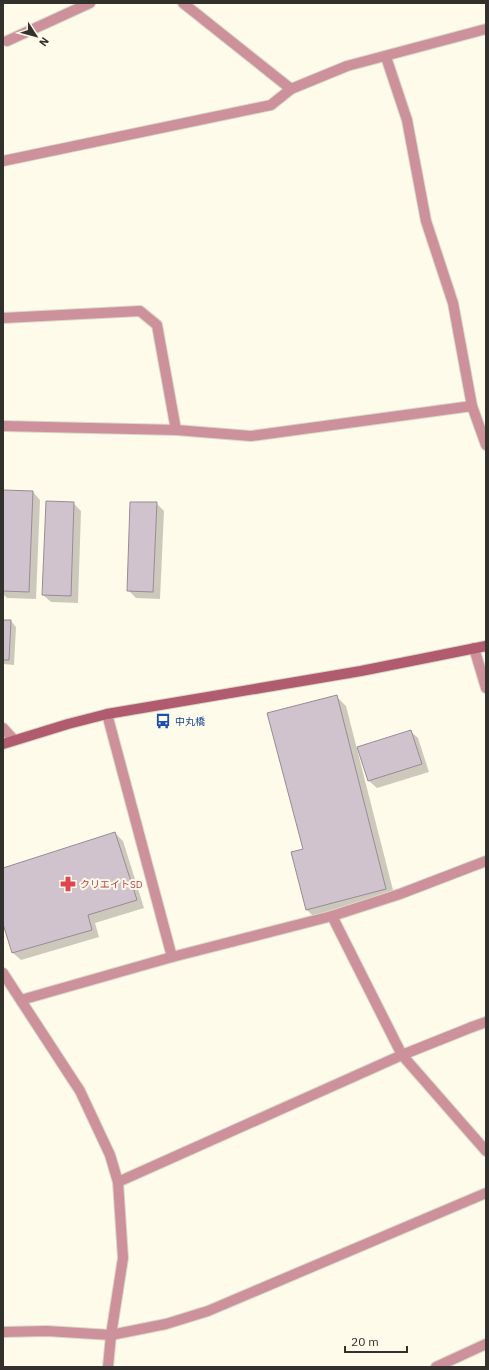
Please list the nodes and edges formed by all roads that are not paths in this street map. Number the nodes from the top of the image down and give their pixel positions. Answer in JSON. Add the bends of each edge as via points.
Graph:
{"nodes":[{"id":1,"x":90,"y":3,"type":"edge"},
{"id":2,"x":183,"y":3,"type":"edge"},
{"id":3,"x":486,"y":29,"type":"edge"},
{"id":4,"x":7,"y":41,"type":"dead end"},
{"id":5,"x":386,"y":57,"type":"junction"},
{"id":6,"x":292,"y":89,"type":"junction"},
{"id":7,"x":3,"y":161,"type":"edge"},
{"id":8,"x":3,"y":318,"type":"edge"},
{"id":9,"x":472,"y":406,"type":"junction"},
{"id":10,"x":3,"y":426,"type":"edge"},
{"id":11,"x":176,"y":430,"type":"junction"},
{"id":12,"x":486,"y":445,"type":"edge"},
{"id":13,"x":486,"y":646,"type":"edge"},
{"id":14,"x":474,"y":648,"type":"junction"},
{"id":15,"x":486,"y":688,"type":"edge"},
{"id":16,"x":107,"y":714,"type":"junction"},
{"id":17,"x":3,"y":728,"type":"edge"},
{"id":18,"x":14,"y":740,"type":"junction"},
{"id":19,"x":3,"y":744,"type":"edge"},
{"id":20,"x":486,"y":861,"type":"edge"},
{"id":21,"x":332,"y":916,"type":"junction"},
{"id":22,"x":172,"y":958,"type":"junction"},
{"id":23,"x":3,"y":974,"type":"edge"},
{"id":24,"x":21,"y":1000,"type":"junction"},
{"id":25,"x":486,"y":1022,"type":"edge"},
{"id":26,"x":402,"y":1055,"type":"junction"},
{"id":27,"x":486,"y":1151,"type":"edge"},
{"id":28,"x":118,"y":1182,"type":"junction"},
{"id":29,"x":486,"y":1193,"type":"edge"},
{"id":30,"x":3,"y":1332,"type":"edge"},
{"id":31,"x":111,"y":1334,"type":"junction"},
{"id":32,"x":486,"y":1344,"type":"edge"},
{"id":33,"x":108,"y":1367,"type":"edge"},
{"id":34,"x":436,"y":1367,"type":"edge"}],
"edges":[{"from":1,"to":4,"type":"street"},
{"from":2,"to":6,"type":"street"},
{"from":3,"to":5,"type":"street"},
{"from":5,"to":6,"type":"street","via":[[347,66]]},
{"from":5,"to":9,"type":"street","via":[[407,120],[426,221],[453,303]]},
{"from":6,"to":7,"type":"street","via":[[271,105]]},
{"from":8,"to":11,"type":"street","via":[[140,311],[157,325]]},
{"from":9,"to":11,"type":"street","via":[[251,436]]},
{"from":9,"to":12,"type":"street"},
{"from":10,"to":11,"type":"street"},
{"from":13,"to":14,"type":"street"},
{"from":14,"to":15,"type":"street"},
{"from":14,"to":16,"type":"street"},
{"from":16,"to":18,"type":"street"},
{"from":16,"to":22,"type":"street"},
{"from":17,"to":18,"type":"street"},
{"from":18,"to":19,"type":"street"},
{"from":20,"to":21,"type":"street","via":[[400,894]]},
{"from":21,"to":22,"type":"street"},
{"from":21,"to":26,"type":"street"},
{"from":22,"to":24,"type":"street"},
{"from":23,"to":24,"type":"street"},
{"from":24,"to":28,"type":"street","via":[[80,1091],[110,1155]]},
{"from":25,"to":26,"type":"street"},
{"from":26,"to":27,"type":"street"},
{"from":26,"to":28,"type":"street"},
{"from":28,"to":31,"type":"street","via":[[123,1258]]},
{"from":29,"to":31,"type":"street","via":[[208,1311],[166,1324]]},
{"from":30,"to":31,"type":"street"},
{"from":31,"to":33,"type":"street"},
{"from":32,"to":34,"type":"street"}]}
